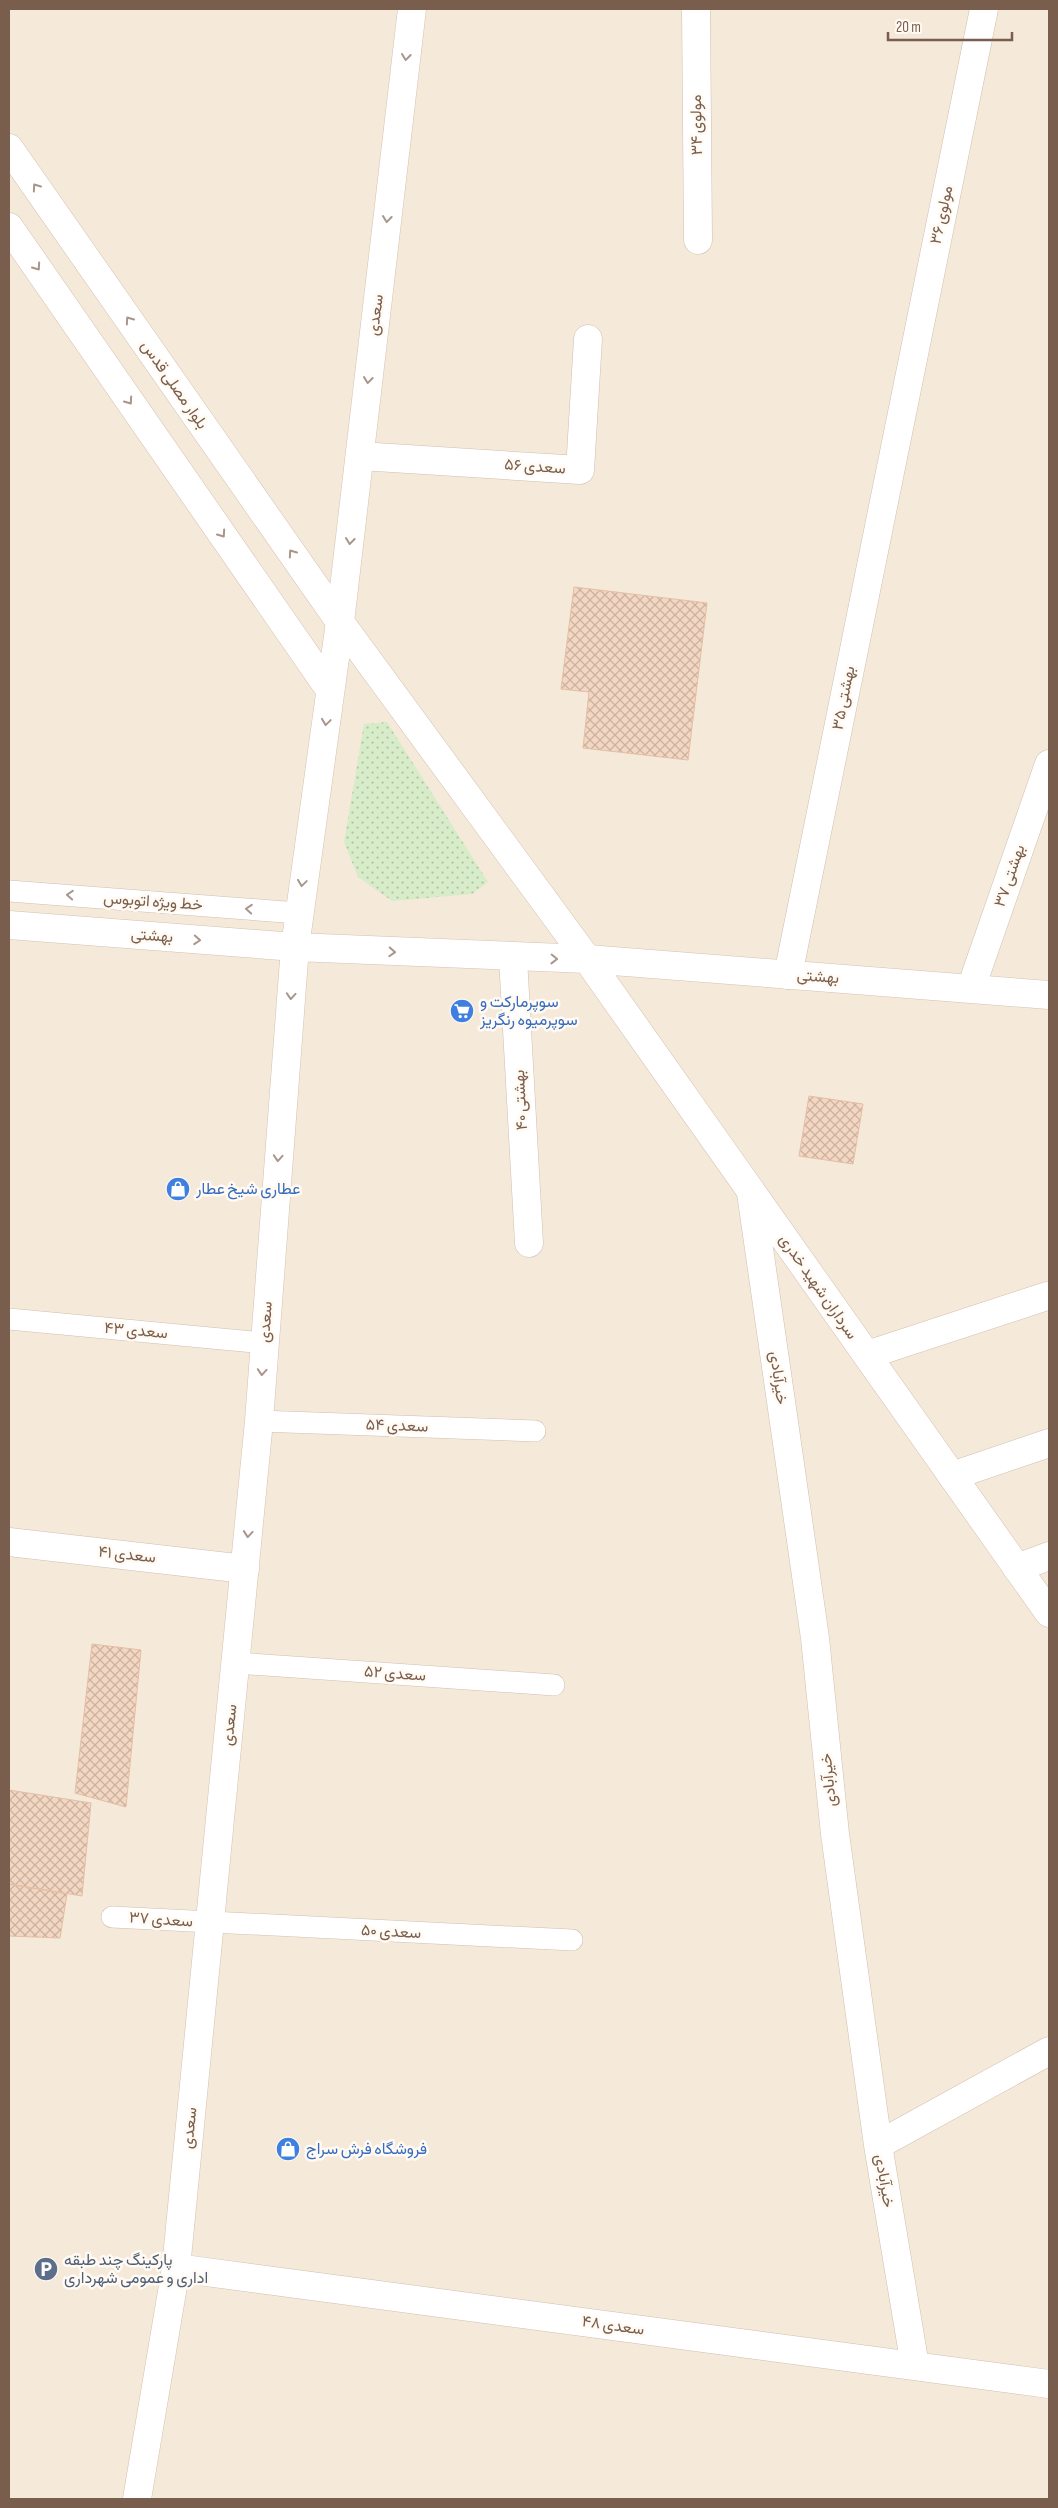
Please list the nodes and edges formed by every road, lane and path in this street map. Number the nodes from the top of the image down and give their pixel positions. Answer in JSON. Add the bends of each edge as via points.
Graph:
{"nodes":[{"id":1,"x":412,"y":9,"type":"edge"},
{"id":2,"x":696,"y":9,"type":"edge"},
{"id":3,"x":984,"y":9,"type":"edge"},
{"id":4,"x":9,"y":148,"type":"edge"},
{"id":5,"x":9,"y":227,"type":"edge"},
{"id":6,"x":698,"y":240,"type":"dead end"},
{"id":7,"x":588,"y":339,"type":"dead end"},
{"id":8,"x":900,"y":421,"type":"joint"},
{"id":9,"x":360,"y":456,"type":"junction"},
{"id":10,"x":340,"y":622,"type":"junction"},
{"id":11,"x":330,"y":690,"type":"junction"},
{"id":12,"x":1049,"y":764,"type":"edge"},
{"id":13,"x":9,"y":890,"type":"edge"},
{"id":14,"x":298,"y":913,"type":"junction"},
{"id":15,"x":9,"y":925,"type":"edge"},
{"id":16,"x":294,"y":947,"type":"junction"},
{"id":17,"x":513,"y":958,"type":"junction"},
{"id":18,"x":587,"y":960,"type":"junction"},
{"id":19,"x":788,"y":975,"type":"junction"},
{"id":20,"x":971,"y":988,"type":"junction"},
{"id":21,"x":1049,"y":995,"type":"edge"},
{"id":22,"x":751,"y":1193,"type":"junction"},
{"id":23,"x":529,"y":1242,"type":"dead end"},
{"id":24,"x":1047,"y":1296,"type":"dead end"},
{"id":25,"x":9,"y":1319,"type":"edge"},
{"id":26,"x":264,"y":1343,"type":"junction"},
{"id":27,"x":867,"y":1355,"type":"junction"},
{"id":28,"x":259,"y":1421,"type":"junction"},
{"id":29,"x":535,"y":1431,"type":"dead end"},
{"id":30,"x":1049,"y":1443,"type":"edge"},
{"id":31,"x":952,"y":1476,"type":"junction"},
{"id":32,"x":9,"y":1542,"type":"edge"},
{"id":33,"x":1049,"y":1556,"type":"edge"},
{"id":34,"x":1017,"y":1568,"type":"junction"},
{"id":35,"x":245,"y":1569,"type":"junction"},
{"id":36,"x":1049,"y":1614,"type":"edge"},
{"id":37,"x":236,"y":1663,"type":"junction"},
{"id":38,"x":554,"y":1685,"type":"dead end"},
{"id":39,"x":112,"y":1917,"type":"dead end"},
{"id":40,"x":210,"y":1923,"type":"junction"},
{"id":41,"x":572,"y":1940,"type":"dead end"},
{"id":42,"x":1049,"y":2051,"type":"edge"},
{"id":43,"x":878,"y":2146,"type":"junction"},
{"id":44,"x":176,"y":2268,"type":"junction"},
{"id":45,"x":915,"y":2366,"type":"junction"},
{"id":46,"x":1049,"y":2384,"type":"edge"},
{"id":47,"x":137,"y":2499,"type":"edge"}],
"edges":[{"from":1,"to":9,"type":"street","name":"سعدی","one_way":true},
{"from":2,"to":6,"type":"street","name":"مولوی ۳۴"},
{"from":3,"to":8,"type":"street","name":"مولوی ۳۶"},
{"from":10,"to":4,"type":"street","name":"بلوار مصلی قدس","one_way":true},
{"from":5,"to":11,"type":"street","one_way":true},
{"from":7,"to":9,"type":"street","name":"سعدی ۵۶","via":[[580,470]]},
{"from":8,"to":19,"type":"street","name":"بهشتی ۳۵"},
{"from":9,"to":10,"type":"street","name":"سعدی","one_way":true},
{"from":10,"to":11,"type":"street","name":"سعدی"},
{"from":10,"to":18,"type":"street","name":"بلوار مصلی قدس"},
{"from":11,"to":14,"type":"street","name":"سعدی","one_way":true},
{"from":12,"to":20,"type":"street","name":"بهشتی ۳۷"},
{"from":14,"to":13,"type":"lane","name":"خط ویژه اتوبوس","one_way":true},
{"from":14,"to":16,"type":"street","name":"سعدی"},
{"from":15,"to":16,"type":"street","name":"بهشتی","one_way":true},
{"from":16,"to":17,"type":"street","name":"بهشتی","one_way":true},
{"from":16,"to":26,"type":"street","name":"سعدی","one_way":true},
{"from":17,"to":18,"type":"street","name":"بهشتی","one_way":true},
{"from":17,"to":23,"type":"street","name":"بهشتی ۴۰"},
{"from":18,"to":19,"type":"street","name":"بهشتی"},
{"from":18,"to":22,"type":"street","name":"سرداران شهید خدری"},
{"from":19,"to":20,"type":"street","name":"بهشتی"},
{"from":20,"to":21,"type":"street","name":"بهشتی"},
{"from":22,"to":27,"type":"street","name":"سرداران شهید خدری"},
{"from":22,"to":43,"type":"street","name":"خیرآبادی","via":[[815,1638],[835,1834]]},
{"from":24,"to":27,"type":"street"},
{"from":25,"to":26,"type":"lane","name":"سعدی ۴۳"},
{"from":26,"to":28,"type":"street","name":"سعدی","one_way":true},
{"from":27,"to":31,"type":"street","name":"سرداران شهید خدری"},
{"from":28,"to":29,"type":"lane","name":"سعدی ۵۴"},
{"from":28,"to":35,"type":"street","name":"سعدی","one_way":true},
{"from":30,"to":31,"type":"street"},
{"from":31,"to":34,"type":"street","name":"سرداران شهید خدری"},
{"from":32,"to":35,"type":"street","name":"سعدی ۴۱"},
{"from":33,"to":34,"type":"street"},
{"from":34,"to":36,"type":"street","name":"سرداران شهید خدری"},
{"from":35,"to":37,"type":"street","name":"سعدی"},
{"from":37,"to":38,"type":"lane","name":"سعدی ۵۲"},
{"from":37,"to":40,"type":"street","name":"سعدی"},
{"from":39,"to":40,"type":"lane","name":"سعدی ۳۷"},
{"from":40,"to":41,"type":"lane","name":"سعدی ۵۰"},
{"from":40,"to":44,"type":"street","name":"سعدی"},
{"from":42,"to":43,"type":"street"},
{"from":43,"to":45,"type":"street","name":"خیرآبادی"},
{"from":44,"to":45,"type":"street","name":"سعدی ۴۸"},
{"from":44,"to":47,"type":"street","name":"سعدی"},
{"from":45,"to":46,"type":"street","name":"سعدی ۴۸"}]}
